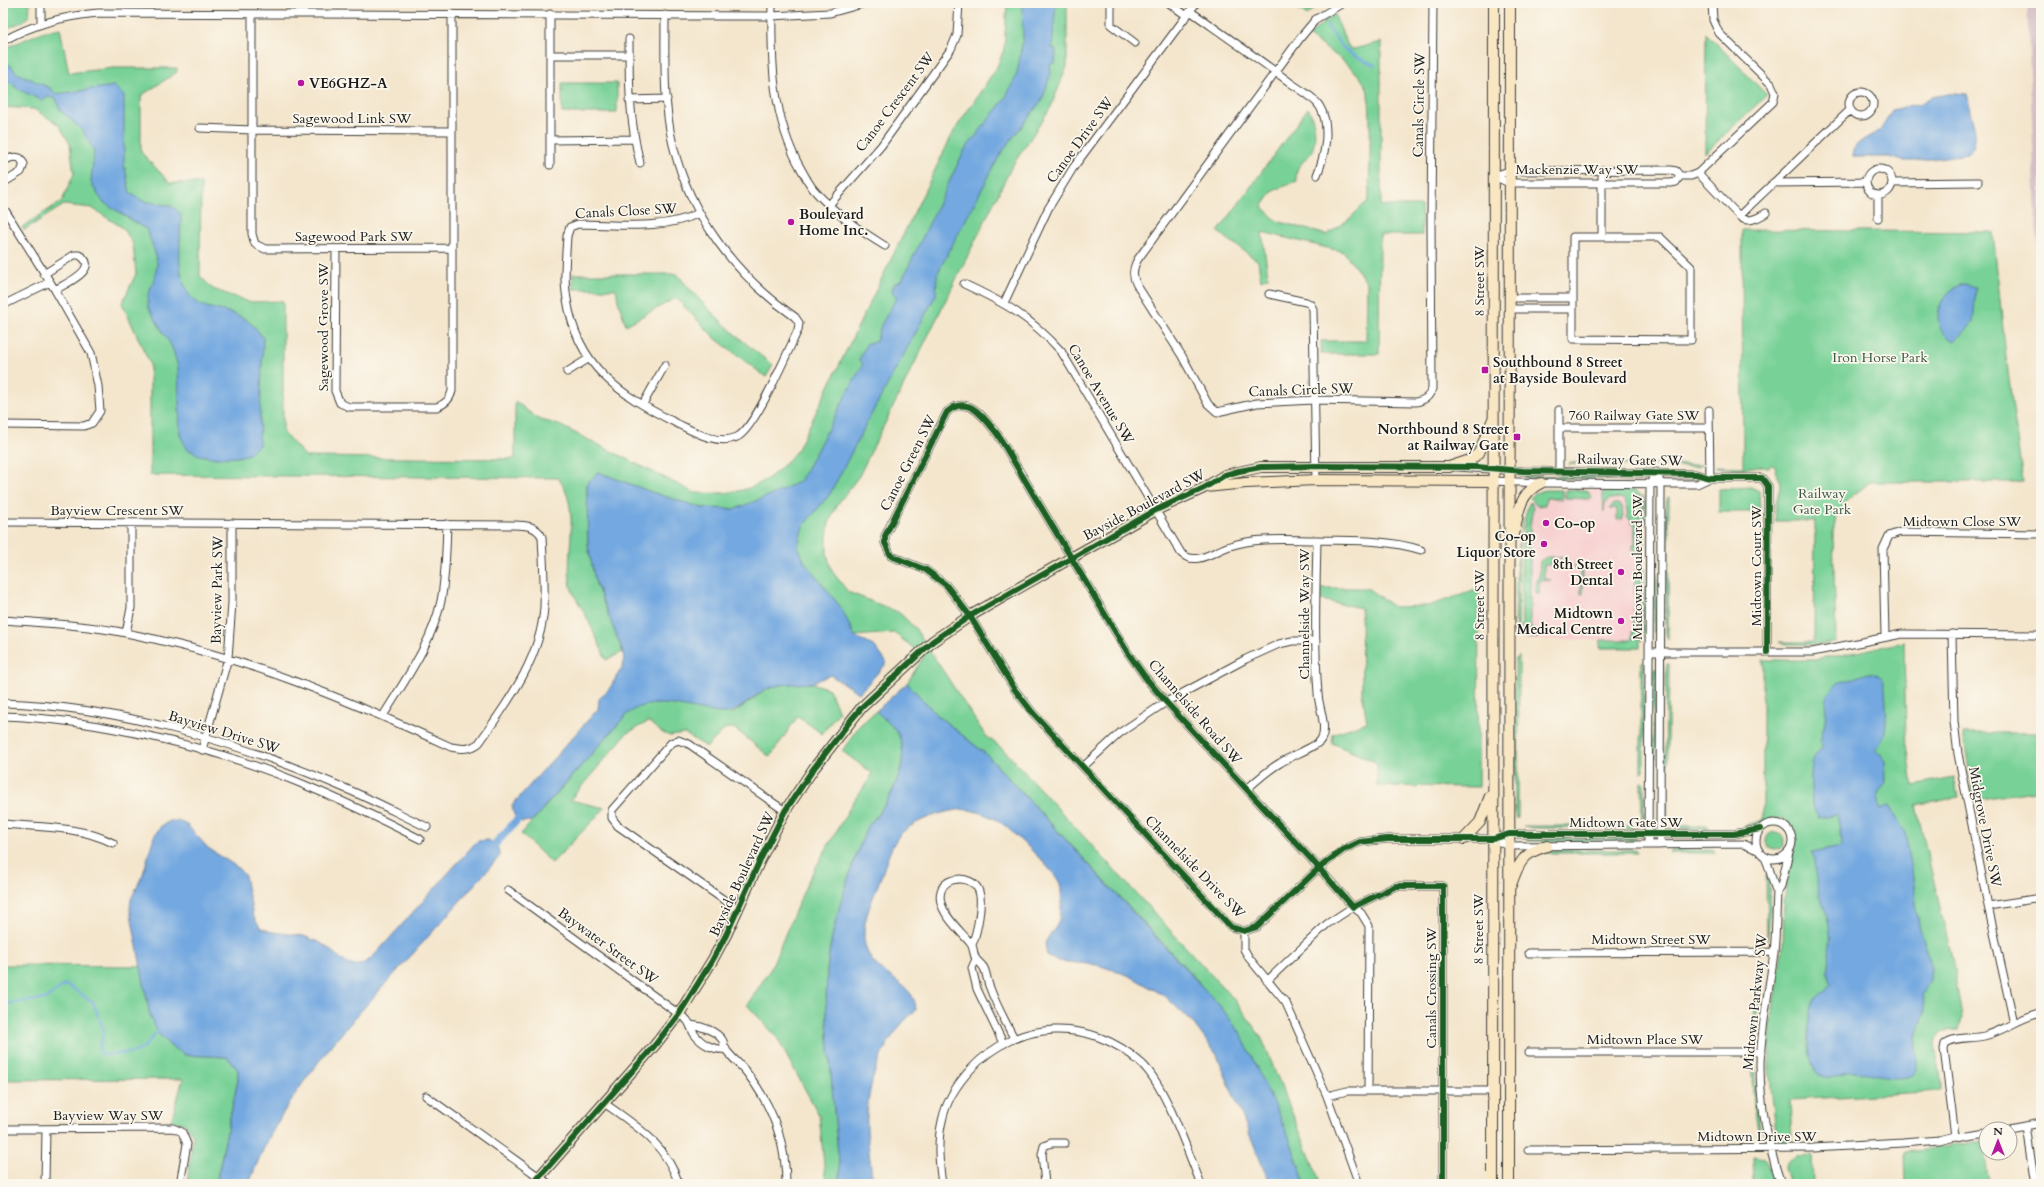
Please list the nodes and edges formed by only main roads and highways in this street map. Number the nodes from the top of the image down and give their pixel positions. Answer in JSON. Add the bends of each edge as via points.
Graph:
{"nodes":[{"id":1,"x":1494,"y":3,"type":"edge"},
{"id":2,"x":1510,"y":3,"type":"edge"},
{"id":3,"x":1493,"y":419,"type":"junction"},
{"id":4,"x":1493,"y":481,"type":"junction"},
{"id":5,"x":1541,"y":483,"type":"road end"},
{"id":6,"x":1204,"y":488,"type":"junction"},
{"id":7,"x":1509,"y":554,"type":"junction"},
{"id":8,"x":1493,"y":786,"type":"junction"},
{"id":9,"x":1464,"y":839,"type":"road end"},
{"id":10,"x":1547,"y":846,"type":"road end"},
{"id":11,"x":1509,"y":901,"type":"junction"},
{"id":12,"x":536,"y":1180,"type":"edge"},
{"id":13,"x":1493,"y":1184,"type":"edge"},
{"id":14,"x":1509,"y":1184,"type":"edge"}],
"edges":[{"from":1,"to":3,"type":"main road","name":"8 Street SW"},
{"from":2,"to":7,"type":"main road"},
{"from":3,"to":4,"type":"main road","name":"8 Street SW"},
{"from":3,"to":6,"type":"main road","name":"Bayside Boulevard SW","via":[[1479,453],[1470,460],[1449,467],[1261,467],[1225,475]]},
{"from":4,"to":6,"type":"main road","name":"Bayside Boulevard SW","via":[[1316,480]]},
{"from":4,"to":8,"type":"main road","name":"8 Street SW"},
{"from":5,"to":7,"type":"main road","via":[[1529,490],[1521,501]]},
{"from":6,"to":12,"type":"main road","name":"Bayside Boulevard SW","via":[[1156,510],[970,616],[933,641],[862,707],[785,810],[712,962],[679,1014],[655,1045]]},
{"from":7,"to":11,"type":"main road"},
{"from":8,"to":9,"type":"main road","via":[[1480,822]]},
{"from":8,"to":13,"type":"main road","name":"8 Street SW"},
{"from":10,"to":11,"type":"main road","via":[[1534,850],[1524,857],[1512,884]]},
{"from":11,"to":14,"type":"main road"}]}
